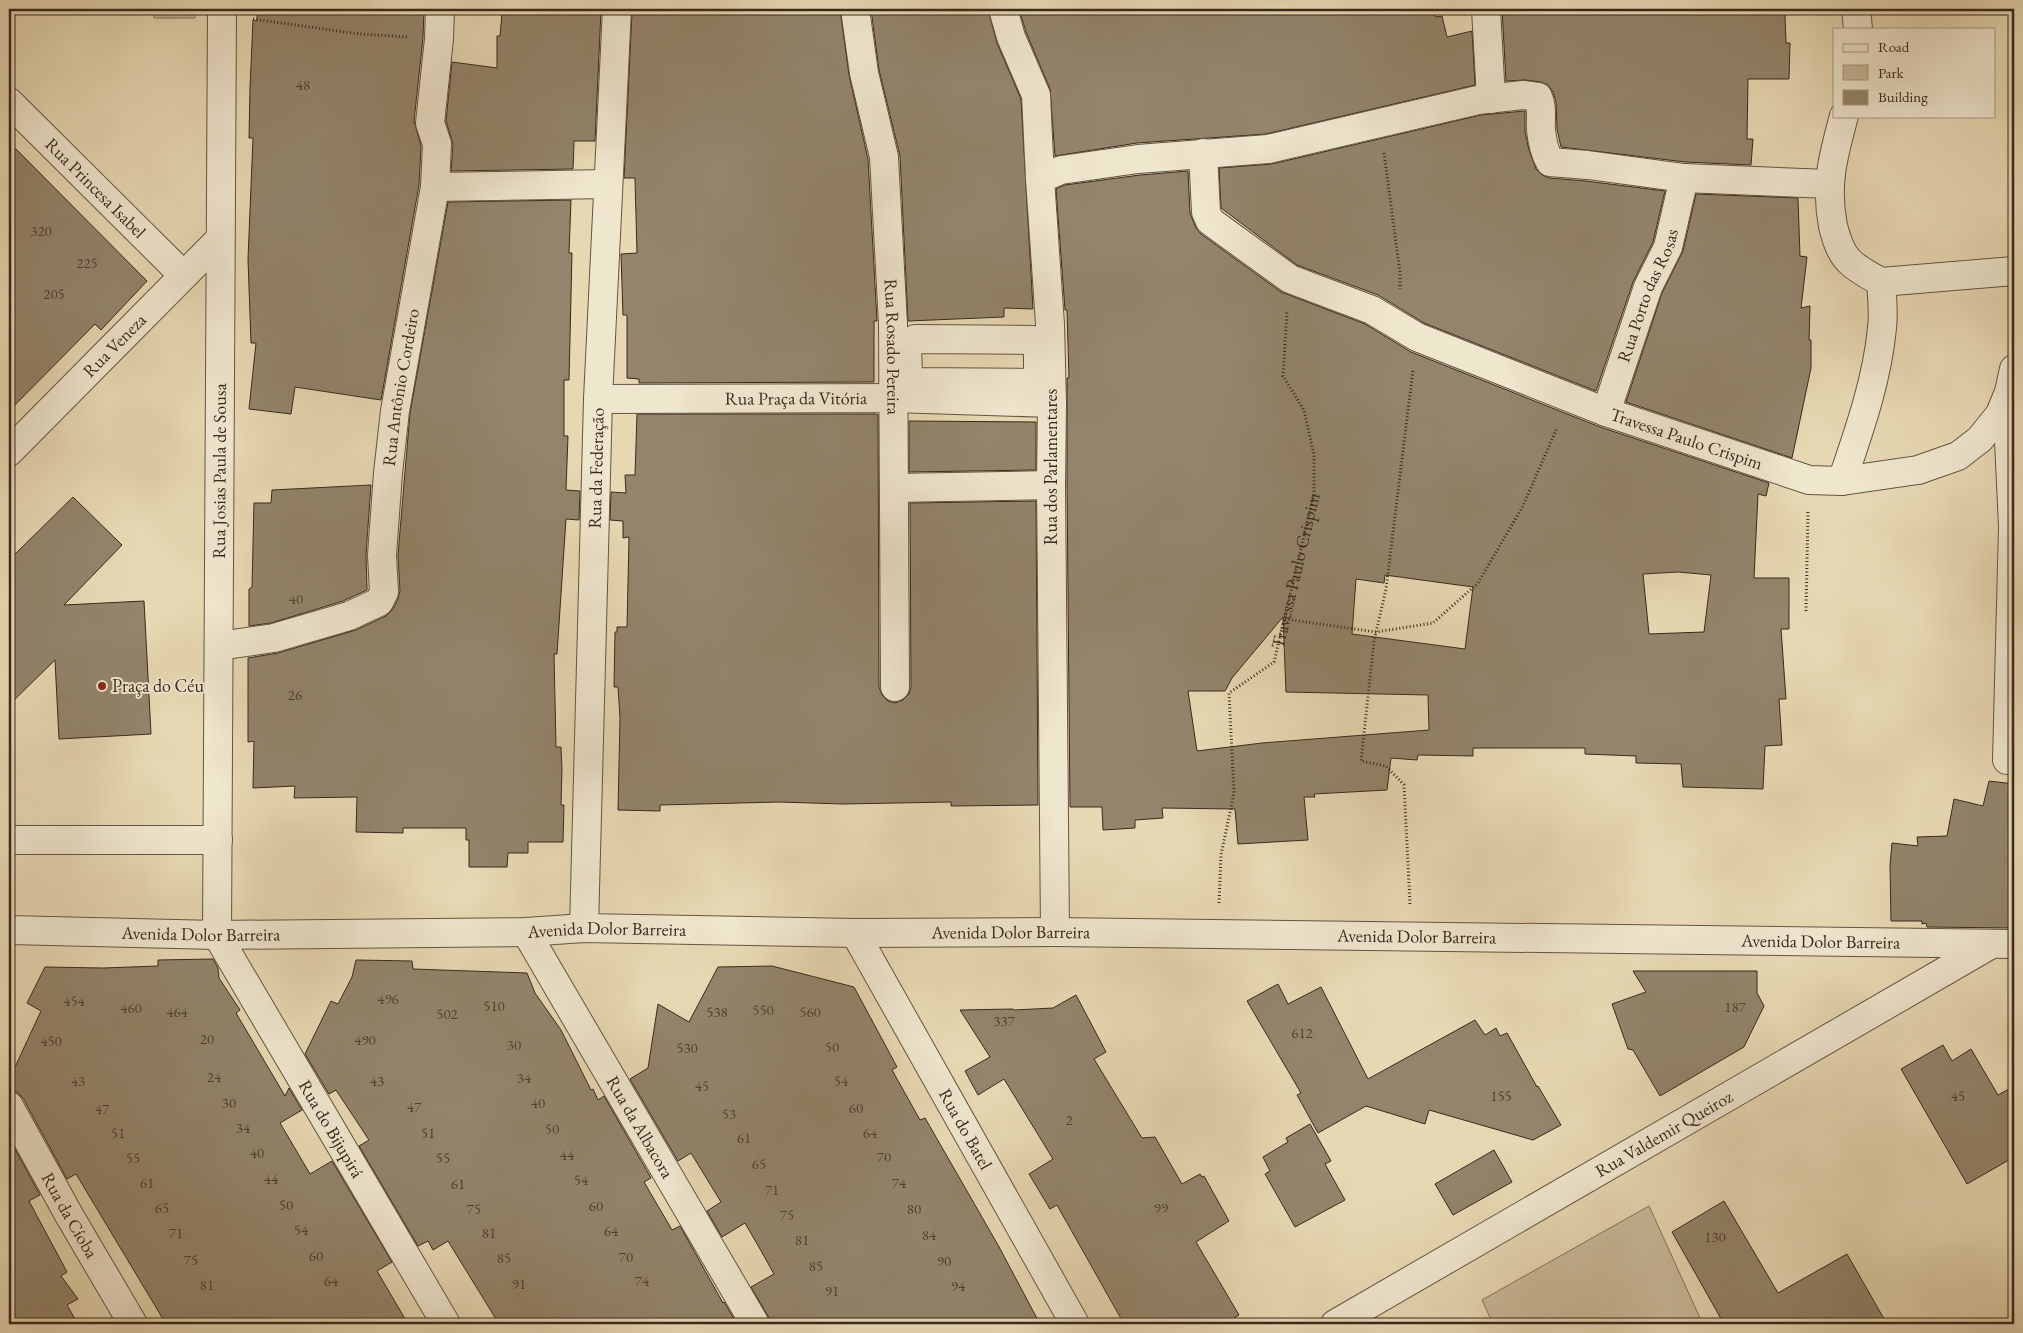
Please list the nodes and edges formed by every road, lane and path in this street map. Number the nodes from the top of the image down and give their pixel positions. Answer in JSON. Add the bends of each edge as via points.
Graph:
{"nodes":[{"id":1,"x":440,"y":9,"type":"edge"},
{"id":2,"x":617,"y":9,"type":"edge"},
{"id":3,"x":855,"y":9,"type":"edge"},
{"id":4,"x":1003,"y":9,"type":"edge"},
{"id":5,"x":1486,"y":9,"type":"edge"},
{"id":6,"x":1856,"y":9,"type":"edge"},
{"id":7,"x":222,"y":12,"type":"edge"},
{"id":8,"x":1858,"y":28,"type":"edge"},
{"id":9,"x":439,"y":39,"type":"junction"},
{"id":10,"x":1491,"y":99,"type":"junction"},
{"id":11,"x":9,"y":102,"type":"edge"},
{"id":12,"x":1843,"y":118,"type":"edge"},
{"id":13,"x":1379,"y":123,"type":"junction"},
{"id":14,"x":1203,"y":153,"type":"junction"},
{"id":15,"x":1684,"y":178,"type":"junction"},
{"id":16,"x":1040,"y":179,"type":"junction"},
{"id":17,"x":608,"y":184,"type":"junction"},
{"id":18,"x":1829,"y":184,"type":"junction"},
{"id":19,"x":435,"y":187,"type":"junction"},
{"id":20,"x":220,"y":240,"type":"junction"},
{"id":21,"x":2014,"y":272,"type":"edge"},
{"id":22,"x":183,"y":275,"type":"junction"},
{"id":23,"x":1290,"y":279,"type":"junction"},
{"id":24,"x":1881,"y":282,"type":"junction"},
{"id":25,"x":893,"y":324,"type":"junction"},
{"id":26,"x":1050,"y":324,"type":"junction"},
{"id":27,"x":1409,"y":332,"type":"junction"},
{"id":28,"x":2014,"y":369,"type":"edge"},
{"id":29,"x":904,"y":390,"type":"junction"},
{"id":30,"x":1570,"y":398,"type":"junction"},
{"id":31,"x":598,"y":399,"type":"junction"},
{"id":32,"x":1052,"y":403,"type":"junction"},
{"id":33,"x":1606,"y":412,"type":"junction"},
{"id":34,"x":2000,"y":414,"type":"junction"},
{"id":35,"x":9,"y":452,"type":"edge"},
{"id":36,"x":1809,"y":480,"type":"junction"},
{"id":37,"x":1842,"y":481,"type":"junction"},
{"id":38,"x":1051,"y":485,"type":"junction"},
{"id":39,"x":895,"y":488,"type":"junction"},
{"id":40,"x":2014,"y":527,"type":"edge"},
{"id":41,"x":1806,"y":611,"type":"dead end"},
{"id":42,"x":1285,"y":618,"type":"junction"},
{"id":43,"x":1376,"y":632,"type":"junction"},
{"id":44,"x":219,"y":646,"type":"junction"},
{"id":45,"x":895,"y":687,"type":"dead end"},
{"id":46,"x":2007,"y":760,"type":"dead end"},
{"id":47,"x":9,"y":840,"type":"edge"},
{"id":48,"x":218,"y":840,"type":"junction"},
{"id":49,"x":584,"y":928,"type":"junction"},
{"id":50,"x":9,"y":930,"type":"edge"},
{"id":51,"x":526,"y":932,"type":"junction"},
{"id":52,"x":1054,"y":932,"type":"junction"},
{"id":53,"x":855,"y":933,"type":"junction"},
{"id":54,"x":217,"y":935,"type":"junction"},
{"id":55,"x":1217,"y":935,"type":"junction"},
{"id":56,"x":1412,"y":937,"type":"junction"},
{"id":57,"x":2003,"y":944,"type":"edge"},
{"id":58,"x":9,"y":1106,"type":"edge"},
{"id":59,"x":133,"y":1324,"type":"edge"},
{"id":60,"x":446,"y":1324,"type":"edge"},
{"id":61,"x":755,"y":1324,"type":"edge"},
{"id":62,"x":1076,"y":1324,"type":"edge"},
{"id":63,"x":1336,"y":1324,"type":"edge"}],
"edges":[{"from":1,"to":9,"type":"street","name":"Rua Antônio Cordeiro"},
{"from":2,"to":17,"type":"street","name":"Rua da Federação"},
{"from":3,"to":25,"type":"street","name":"Rua Rosado Pereira","via":[[864,73],[884,156]]},
{"from":4,"to":16,"type":"street","name":"Rua dos Parlamentares","via":[[1011,37],[1036,95]]},
{"from":5,"to":10,"type":"street"},
{"from":6,"to":8,"type":"street"},
{"from":7,"to":9,"type":"path","via":[[360,34]]},
{"from":7,"to":20,"type":"street","name":"Rua Josias Paula de Sousa"},
{"from":9,"to":19,"type":"street","name":"Rua Antônio Cordeiro","via":[[430,123],[437,144]]},
{"from":10,"to":13,"type":"street"},
{"from":10,"to":15,"type":"street","via":[[1523,95],[1538,97],[1541,128],[1550,162]]},
{"from":11,"to":22,"type":"street","name":"Rua Princesa Isabel"},
{"from":12,"to":18,"type":"street"},
{"from":13,"to":14,"type":"street","via":[[1268,149]]},
{"from":13,"to":27,"type":"path"},
{"from":14,"to":16,"type":"street","via":[[1061,170]]},
{"from":14,"to":23,"type":"street","name":"Travessa Paulo Crispim","via":[[1206,212],[1210,221]]},
{"from":15,"to":18,"type":"street"},
{"from":15,"to":33,"type":"street","name":"Rua Porto das Rosas","via":[[1668,247],[1648,286]]},
{"from":16,"to":26,"type":"street","name":"Rua dos Parlamentares"},
{"from":17,"to":19,"type":"street"},
{"from":17,"to":31,"type":"street","name":"Rua da Federação"},
{"from":18,"to":24,"type":"street","via":[[1836,238],[1848,260]]},
{"from":19,"to":44,"type":"street","name":"Rua Antônio Cordeiro","via":[[388,473],[382,555],[384,592],[379,602],[348,616],[274,638]]},
{"from":20,"to":22,"type":"street","name":"Rua Veneza"},
{"from":20,"to":44,"type":"street","name":"Rua Josias Paula de Sousa"},
{"from":21,"to":24,"type":"street"},
{"from":22,"to":35,"type":"street","name":"Rua Veneza"},
{"from":23,"to":27,"type":"street","name":"Travessa Paulo Crispim","via":[[1372,310]]},
{"from":23,"to":42,"type":"path","name":"Travessa Paulo Crispim","via":[[1283,376],[1304,410],[1314,455],[1314,494]]},
{"from":24,"to":37,"type":"street","via":[[1882,326],[1877,365]]},
{"from":25,"to":26,"type":"street"},
{"from":25,"to":29,"type":"street","name":"Rua Rosado Pereira"},
{"from":26,"to":32,"type":"street","name":"Rua dos Parlamentares"},
{"from":27,"to":30,"type":"street","name":"Travessa Paulo Crispim"},
{"from":27,"to":43,"type":"path","via":[[1386,589]]},
{"from":28,"to":34,"type":"street","name":"Travessa Paulo Crispim"},
{"from":29,"to":31,"type":"street","name":"Rua Praça da Vitória"},
{"from":29,"to":32,"type":"street","name":"Rua Praça da Vitória"},
{"from":29,"to":39,"type":"street","name":"Rua Rosado Pereira"},
{"from":30,"to":33,"type":"street","name":"Travessa Paulo Crispim"},
{"from":30,"to":43,"type":"path","via":[[1523,506],[1478,583],[1433,623]]},
{"from":31,"to":49,"type":"street","name":"Rua da Federação"},
{"from":32,"to":38,"type":"street","name":"Rua dos Parlamentares"},
{"from":33,"to":36,"type":"street","name":"Travessa Paulo Crispim"},
{"from":34,"to":37,"type":"street","name":"Travessa Paulo Crispim","via":[[1980,439],[1958,456],[1918,470]]},
{"from":34,"to":40,"type":"street","via":[[2008,428]]},
{"from":36,"to":37,"type":"street","name":"Travessa Paulo Crispim"},
{"from":36,"to":41,"type":"path"},
{"from":38,"to":39,"type":"street"},
{"from":38,"to":52,"type":"street","name":"Rua dos Parlamentares"},
{"from":39,"to":45,"type":"street","name":"Rua Rosado Pereira"},
{"from":40,"to":46,"type":"street"},
{"from":42,"to":43,"type":"path"},
{"from":42,"to":55,"type":"path","name":"Travessa Paulo Crispim","via":[[1274,662],[1229,693],[1234,793],[1221,855]]},
{"from":43,"to":56,"type":"path","via":[[1361,761],[1386,766],[1404,786]]},
{"from":44,"to":48,"type":"street","name":"Rua Josias Paula de Sousa"},
{"from":47,"to":48,"type":"street"},
{"from":48,"to":54,"type":"street","name":"Rua Josias Paula de Sousa"},
{"from":49,"to":51,"type":"street","name":"Avenida Dolor Barreira"},
{"from":49,"to":53,"type":"street","name":"Avenida Dolor Barreira"},
{"from":50,"to":54,"type":"street","name":"Avenida Dolor Barreira"},
{"from":51,"to":54,"type":"street","name":"Avenida Dolor Barreira"},
{"from":51,"to":61,"type":"street","name":"Rua da Albacora"},
{"from":52,"to":53,"type":"street","name":"Avenida Dolor Barreira"},
{"from":52,"to":55,"type":"street","name":"Avenida Dolor Barreira"},
{"from":53,"to":62,"type":"street","name":"Rua do Batel"},
{"from":54,"to":60,"type":"street","name":"Rua do Bijupirá"},
{"from":55,"to":56,"type":"street","name":"Avenida Dolor Barreira"},
{"from":56,"to":57,"type":"street","name":"Avenida Dolor Barreira"},
{"from":57,"to":63,"type":"street","name":"Rua Valdemir Queiroz"},
{"from":58,"to":59,"type":"street","name":"Rua da Cíoba"}]}
